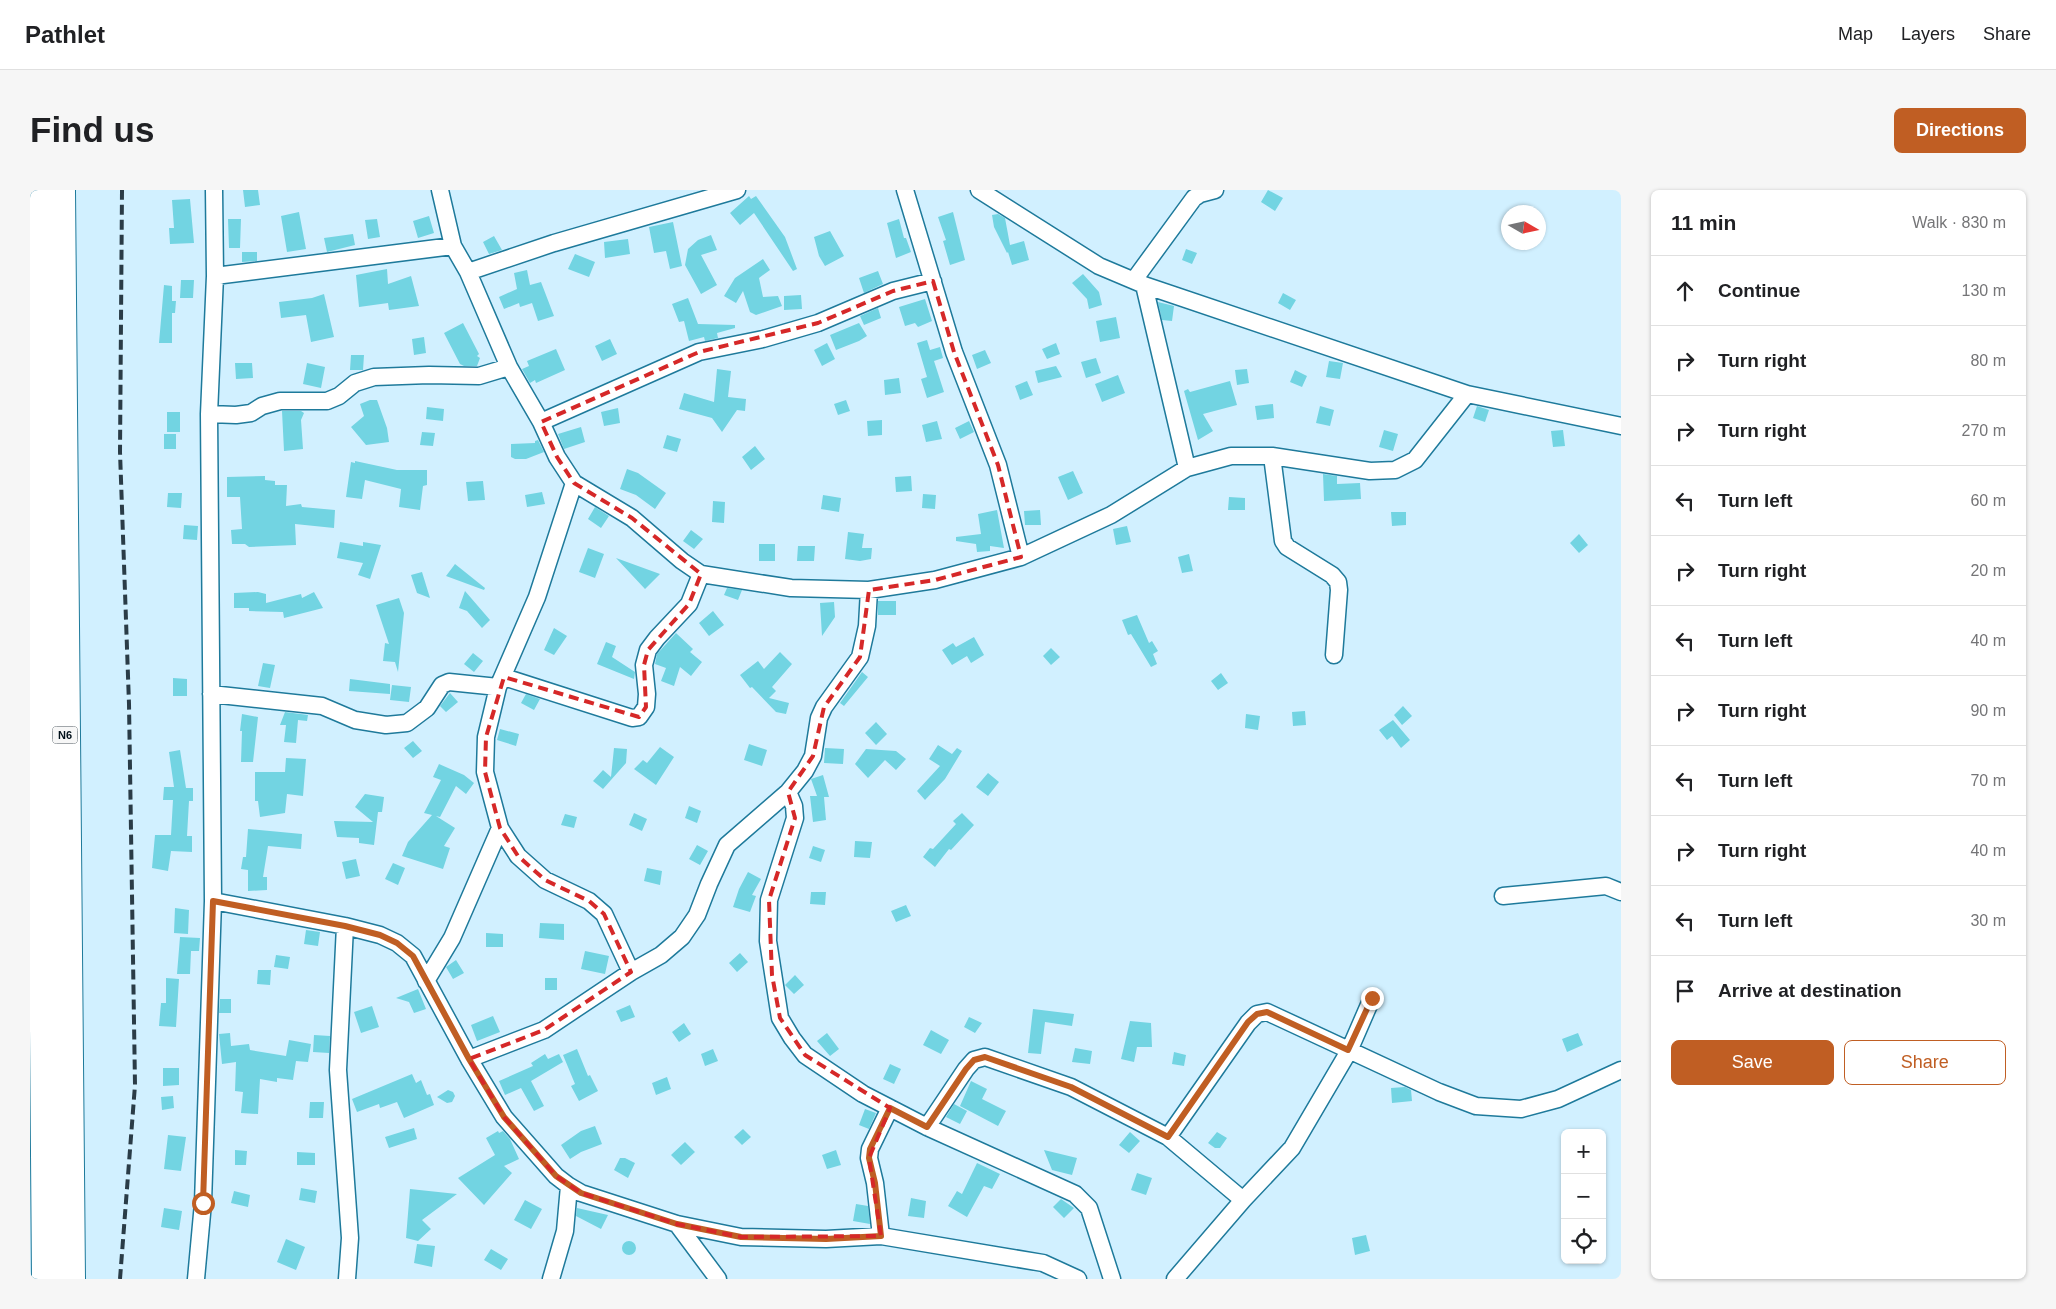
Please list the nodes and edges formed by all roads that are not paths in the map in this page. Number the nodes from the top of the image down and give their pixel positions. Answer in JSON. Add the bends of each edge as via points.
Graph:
{"nodes":[{"id":1,"x":35,"y":190,"type":"edge"},
{"id":2,"x":61,"y":190,"type":"edge"},
{"id":3,"x":214,"y":190,"type":"edge"},
{"id":4,"x":440,"y":190,"type":"edge"},
{"id":5,"x":737,"y":190,"type":"edge"},
{"id":6,"x":905,"y":190,"type":"edge"},
{"id":7,"x":979,"y":190,"type":"edge"},
{"id":8,"x":1216,"y":190,"type":"edge"},
{"id":9,"x":453,"y":246,"type":"junction"},
{"id":10,"x":32,"y":268,"type":"edge"},
{"id":11,"x":468,"y":272,"type":"junction"},
{"id":12,"x":215,"y":276,"type":"junction"},
{"id":13,"x":933,"y":281,"type":"junction"},
{"id":14,"x":1139,"y":282,"type":"junction"},
{"id":15,"x":509,"y":367,"type":"junction"},
{"id":16,"x":1467,"y":394,"type":"junction"},
{"id":17,"x":209,"y":414,"type":"junction"},
{"id":18,"x":541,"y":422,"type":"junction"},
{"id":19,"x":1621,"y":426,"type":"edge"},
{"id":20,"x":1272,"y":456,"type":"junction"},
{"id":21,"x":1187,"y":468,"type":"junction"},
{"id":22,"x":574,"y":483,"type":"junction"},
{"id":23,"x":1021,"y":557,"type":"junction"},
{"id":24,"x":701,"y":574,"type":"junction"},
{"id":25,"x":870,"y":590,"type":"junction"},
{"id":26,"x":1334,"y":656,"type":"dead end"},
{"id":27,"x":501,"y":682,"type":"junction"},
{"id":28,"x":211,"y":694,"type":"junction"},
{"id":29,"x":788,"y":792,"type":"junction"},
{"id":30,"x":500,"y":828,"type":"junction"},
{"id":31,"x":1621,"y":892,"type":"edge"},
{"id":32,"x":1503,"y":896,"type":"dead end"},
{"id":33,"x":213,"y":901,"type":"junction"},
{"id":34,"x":345,"y":926,"type":"junction"},
{"id":35,"x":631,"y":972,"type":"junction"},
{"id":36,"x":426,"y":981,"type":"junction"},
{"id":37,"x":1372,"y":998,"type":"dead end"},
{"id":38,"x":1348,"y":1050,"type":"junction"},
{"id":39,"x":469,"y":1059,"type":"junction"},
{"id":40,"x":1621,"y":1070,"type":"edge"},
{"id":41,"x":890,"y":1108,"type":"junction"},
{"id":42,"x":927,"y":1127,"type":"junction"},
{"id":43,"x":1168,"y":1137,"type":"junction"},
{"id":44,"x":569,"y":1186,"type":"junction"},
{"id":45,"x":1243,"y":1200,"type":"junction"},
{"id":46,"x":677,"y":1224,"type":"junction"},
{"id":47,"x":881,"y":1236,"type":"junction"},
{"id":48,"x":46,"y":1279,"type":"edge"},
{"id":49,"x":70,"y":1279,"type":"edge"},
{"id":50,"x":196,"y":1279,"type":"edge"},
{"id":51,"x":347,"y":1279,"type":"edge"},
{"id":52,"x":551,"y":1279,"type":"edge"},
{"id":53,"x":718,"y":1279,"type":"edge"},
{"id":54,"x":1078,"y":1279,"type":"edge"},
{"id":55,"x":1112,"y":1279,"type":"edge"},
{"id":56,"x":1176,"y":1279,"type":"edge"}],
"edges":[{"from":1,"to":10,"type":"highway","number":"N6"},
{"from":2,"to":49,"type":"highway","number":"N6"},
{"from":3,"to":12,"type":"street"},
{"from":4,"to":9,"type":"street"},
{"from":5,"to":11,"type":"street","via":[[554,243]]},
{"from":6,"to":13,"type":"street"},
{"from":7,"to":14,"type":"street","via":[[1099,266]]},
{"from":8,"to":14,"type":"street","via":[[1194,198]]},
{"from":9,"to":11,"type":"street"},
{"from":9,"to":12,"type":"street"},
{"from":10,"to":48,"type":"highway","number":"N6","via":[[40,539]]},
{"from":11,"to":15,"type":"street"},
{"from":12,"to":17,"type":"street"},
{"from":13,"to":18,"type":"street","via":[[893,292],[818,323],[763,339],[699,352]]},
{"from":13,"to":23,"type":"street","via":[[954,352],[998,465]]},
{"from":14,"to":16,"type":"street"},
{"from":14,"to":21,"type":"street"},
{"from":15,"to":17,"type":"street","via":[[479,376],[374,377],[327,401],[280,401],[251,413]]},
{"from":15,"to":18,"type":"street"},
{"from":16,"to":19,"type":"street"},
{"from":16,"to":20,"type":"street","via":[[1415,460],[1395,470],[1370,471]]},
{"from":17,"to":28,"type":"street"},
{"from":18,"to":22,"type":"street","via":[[557,457]]},
{"from":20,"to":21,"type":"street","via":[[1231,456]]},
{"from":20,"to":26,"type":"street","via":[[1283,541],[1338,582]]},
{"from":21,"to":23,"type":"street","via":[[1111,515]]},
{"from":22,"to":24,"type":"street","via":[[632,518]]},
{"from":22,"to":27,"type":"street","via":[[537,597]]},
{"from":23,"to":25,"type":"street","via":[[935,580]]},
{"from":24,"to":25,"type":"street","via":[[791,588]]},
{"from":24,"to":27,"type":"street","via":[[689,604],[648,650],[644,665],[646,707],[640,717],[632,718]]},
{"from":25,"to":29,"type":"street","via":[[860,657],[818,718],[813,756]]},
{"from":27,"to":28,"type":"street","via":[[448,682],[427,708],[407,723],[386,725],[355,720],[322,706]]},
{"from":27,"to":30,"type":"street","via":[[486,737],[485,772]]},
{"from":28,"to":33,"type":"street"},
{"from":29,"to":35,"type":"street","via":[[727,845],[697,915],[682,937],[661,955]]},
{"from":29,"to":41,"type":"street","via":[[795,818],[769,900],[768,941],[780,1018],[806,1055],[863,1094]]},
{"from":30,"to":35,"type":"street","via":[[518,856],[545,880],[589,902],[604,914]]},
{"from":30,"to":36,"type":"street","via":[[452,938]]},
{"from":31,"to":32,"type":"street","via":[[1606,886]]},
{"from":33,"to":34,"type":"street"},
{"from":33,"to":50,"type":"street","via":[[203,1203]]},
{"from":34,"to":36,"type":"street","via":[[397,943],[413,956]]},
{"from":34,"to":51,"type":"street","via":[[338,1070],[350,1238]]},
{"from":35,"to":39,"type":"street","via":[[544,1030]]},
{"from":36,"to":39,"type":"street"},
{"from":37,"to":38,"type":"street"},
{"from":38,"to":40,"type":"street","via":[[1476,1106],[1521,1109],[1558,1099]]},
{"from":38,"to":43,"type":"street","via":[[1267,1012],[1257,1014],[1248,1022]]},
{"from":38,"to":45,"type":"street","via":[[1292,1148]]},
{"from":39,"to":44,"type":"street","via":[[504,1117],[556,1176]]},
{"from":41,"to":42,"type":"street"},
{"from":41,"to":47,"type":"street","via":[[870,1149],[869,1158]]},
{"from":42,"to":43,"type":"street","via":[[966,1069],[974,1060],[985,1057],[1071,1087]]},
{"from":42,"to":55,"type":"street","via":[[1075,1194],[1089,1208]]},
{"from":43,"to":45,"type":"street"},
{"from":44,"to":46,"type":"street","via":[[581,1193]]},
{"from":44,"to":52,"type":"street","via":[[565,1230]]},
{"from":45,"to":56,"type":"street"},
{"from":46,"to":47,"type":"street","via":[[741,1237],[826,1239]]},
{"from":46,"to":53,"type":"street"},
{"from":47,"to":54,"type":"street","via":[[1044,1264]]}]}
